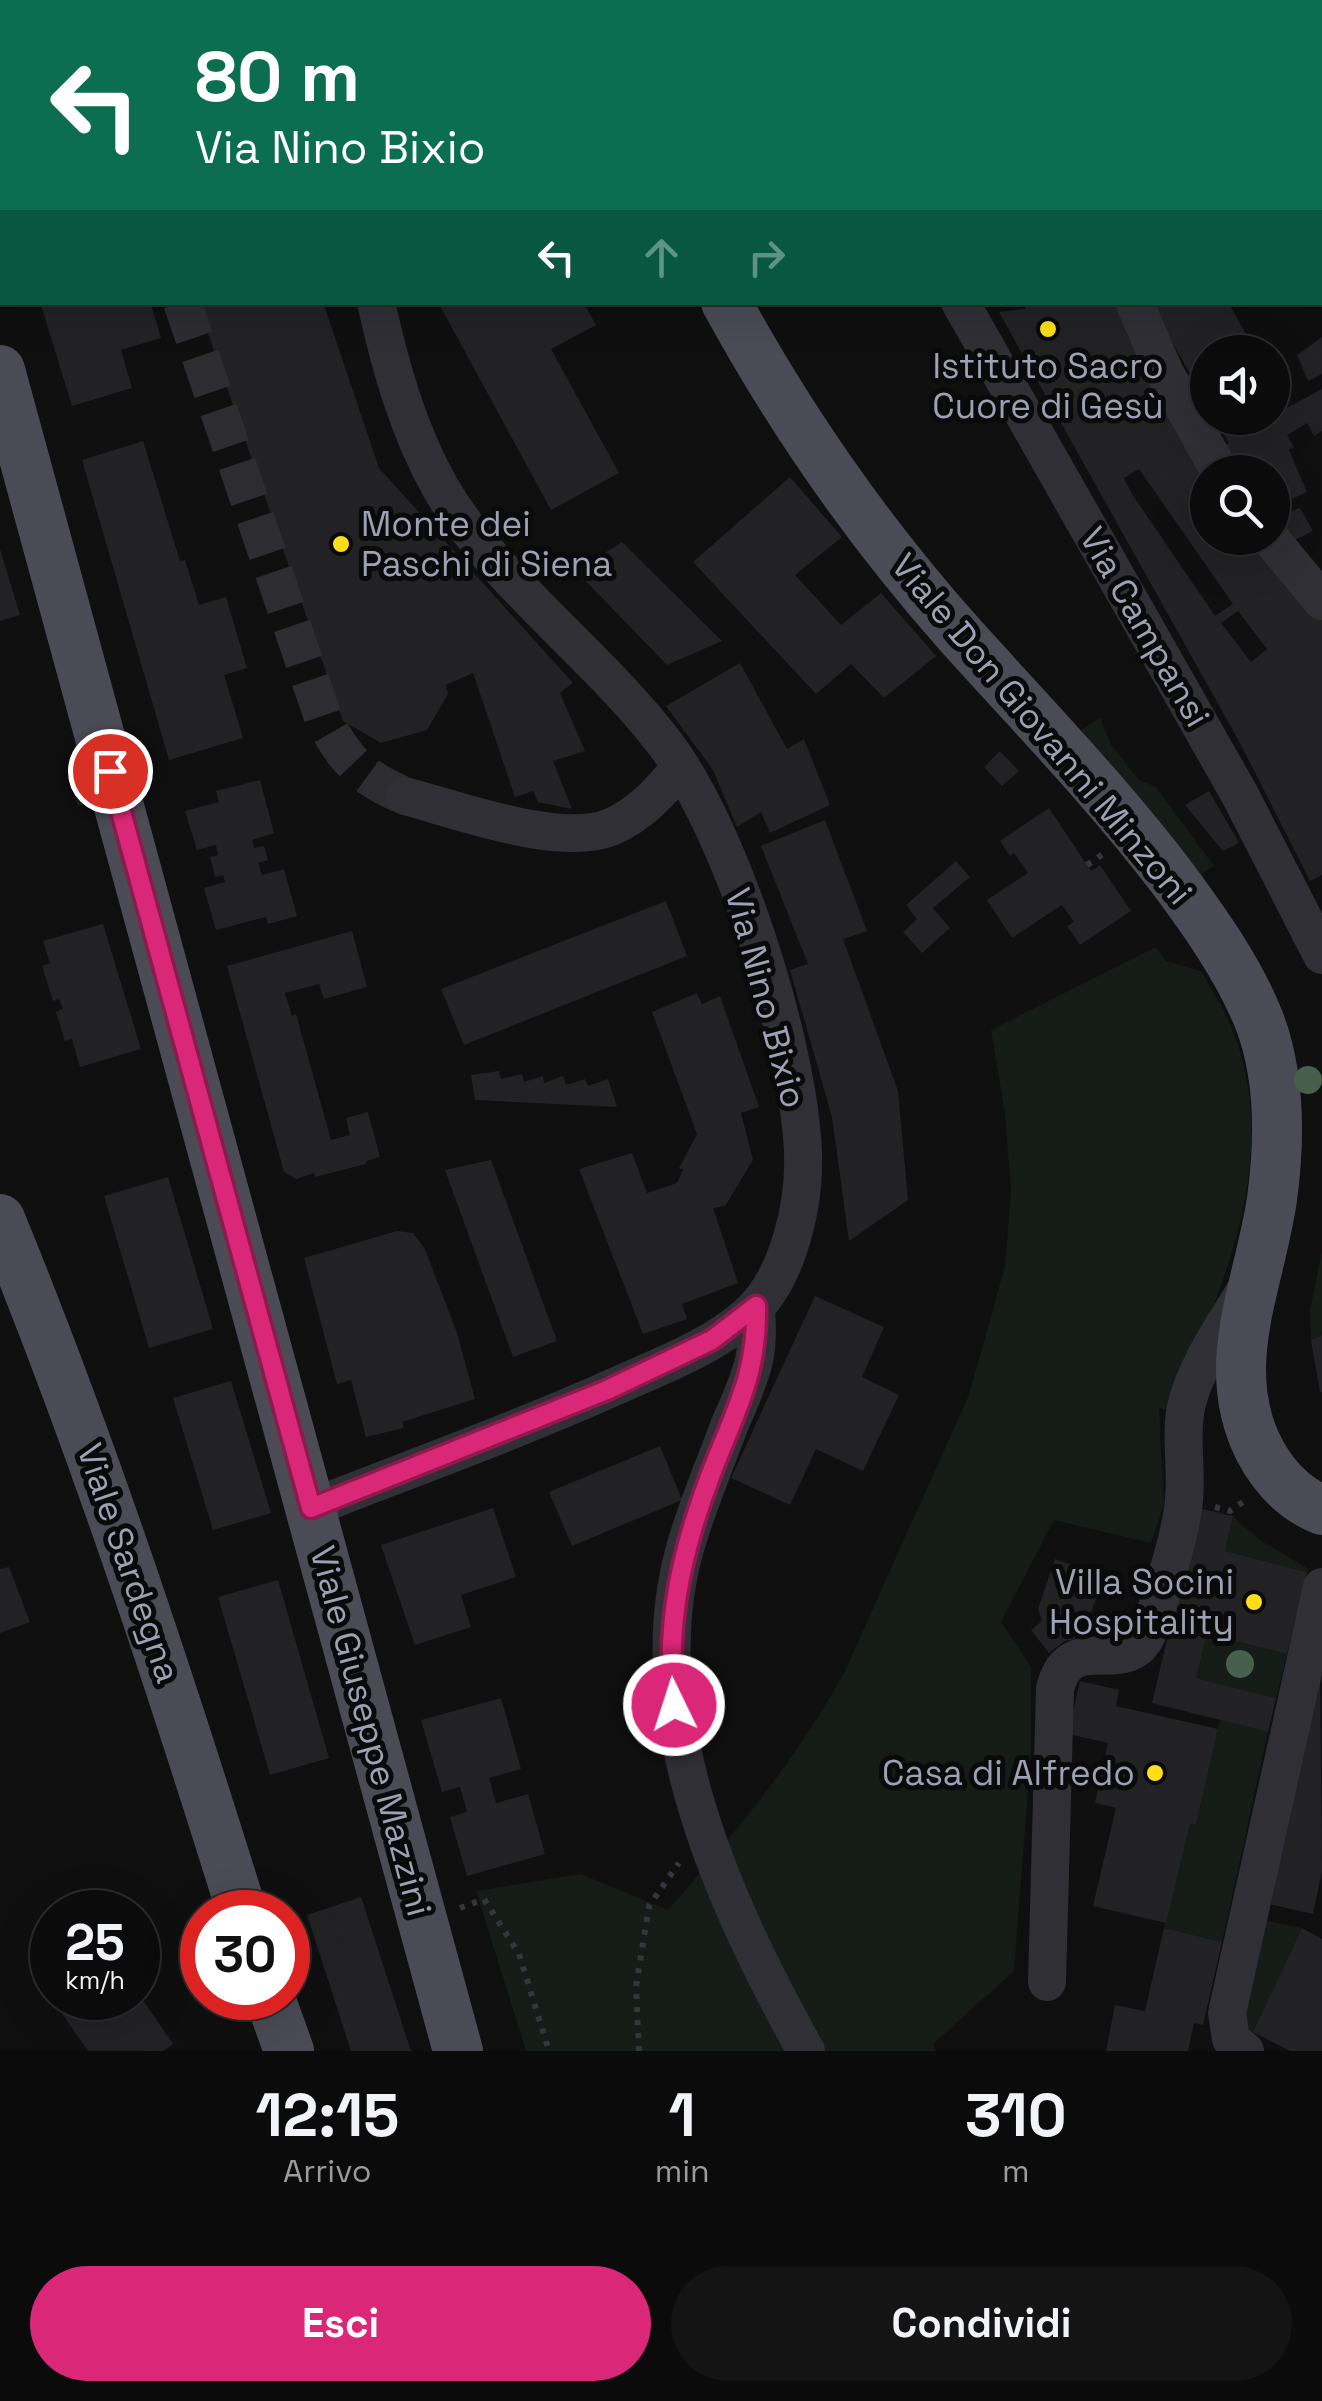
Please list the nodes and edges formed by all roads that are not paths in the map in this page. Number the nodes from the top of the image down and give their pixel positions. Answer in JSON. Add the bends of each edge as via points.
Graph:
{"nodes":[{"id":1,"x":377,"y":305,"type":"edge"},
{"id":2,"x":728,"y":305,"type":"edge"},
{"id":3,"x":962,"y":305,"type":"edge"},
{"id":4,"x":1135,"y":305,"type":"edge"},
{"id":5,"x":0,"y":370,"type":"edge"},
{"id":6,"x":1211,"y":455,"type":"edge"},
{"id":7,"x":1284,"y":555,"type":"edge"},
{"id":8,"x":1322,"y":601,"type":"edge"},
{"id":9,"x":682,"y":767,"type":"junction"},
{"id":10,"x":405,"y":796,"type":"tunnel mouth"},
{"id":11,"x":1322,"y":955,"type":"edge"},
{"id":12,"x":0,"y":1219,"type":"edge"},
{"id":13,"x":1259,"y":1268,"type":"junction"},
{"id":14,"x":756,"y":1306,"type":"junction"},
{"id":15,"x":1240,"y":1380,"type":"junction"},
{"id":16,"x":311,"y":1508,"type":"junction"},
{"id":17,"x":1322,"y":1510,"type":"edge"},
{"id":18,"x":1322,"y":1543,"type":"edge"},
{"id":19,"x":1322,"y":1587,"type":"edge"},
{"id":20,"x":235,"y":1890,"type":"edge"},
{"id":21,"x":1046,"y":1982,"type":"dead end"},
{"id":22,"x":278,"y":2020,"type":"edge"},
{"id":23,"x":289,"y":2051,"type":"edge"},
{"id":24,"x":458,"y":2051,"type":"edge"},
{"id":25,"x":806,"y":2051,"type":"edge"},
{"id":26,"x":1246,"y":2051,"type":"edge"}],
"edges":[{"from":1,"to":9,"type":"street","name":"Via Nino Bixio","via":[[404,406],[441,489],[474,535]]},
{"from":2,"to":13,"type":"main road","name":"Viale Don Giovanni Minzoni","via":[[796,420],[872,527],[1119,810],[1238,978],[1265,1039],[1276,1103],[1274,1174]]},
{"from":3,"to":11,"type":"street","name":"Via Campansi","via":[[1200,722]]},
{"from":4,"to":6,"type":"street"},
{"from":5,"to":16,"type":"main road","name":"Viale Giuseppe Mazzini"},
{"from":7,"to":8,"type":"street"},
{"from":9,"to":10,"type":"street","via":[[642,808],[614,826],[578,835]]},
{"from":9,"to":14,"type":"street","name":"Via Nino Bixio","via":[[736,883],[759,951],[800,1122],[798,1216],[790,1246]]},
{"from":12,"to":20,"type":"main road","name":"Viale Sardegna","via":[[144,1602]]},
{"from":13,"to":15,"type":"main road","name":"Viale Don Giovanni Minzoni","via":[[1242,1336]]},
{"from":13,"to":21,"type":"street","via":[[1189,1398],[1184,1506],[1146,1636],[1128,1654],[1083,1655],[1064,1667],[1054,1689]]},
{"from":14,"to":16,"type":"street","name":"Via Nino Bixio","via":[[712,1340],[607,1390]]},
{"from":14,"to":25,"type":"street","via":[[751,1373],[686,1546],[670,1652],[674,1705],[711,1845],[748,1939]]},
{"from":15,"to":17,"type":"main road","name":"Viale Don Giovanni Minzoni","via":[[1248,1426],[1269,1468]]},
{"from":15,"to":18,"type":"main road","via":[[1234,1438],[1244,1474],[1270,1507]]},
{"from":16,"to":24,"type":"main road","name":"Viale Giuseppe Mazzini"},
{"from":19,"to":26,"type":"street","via":[[1227,2013],[1230,2039]]},
{"from":22,"to":23,"type":"main road"}]}
